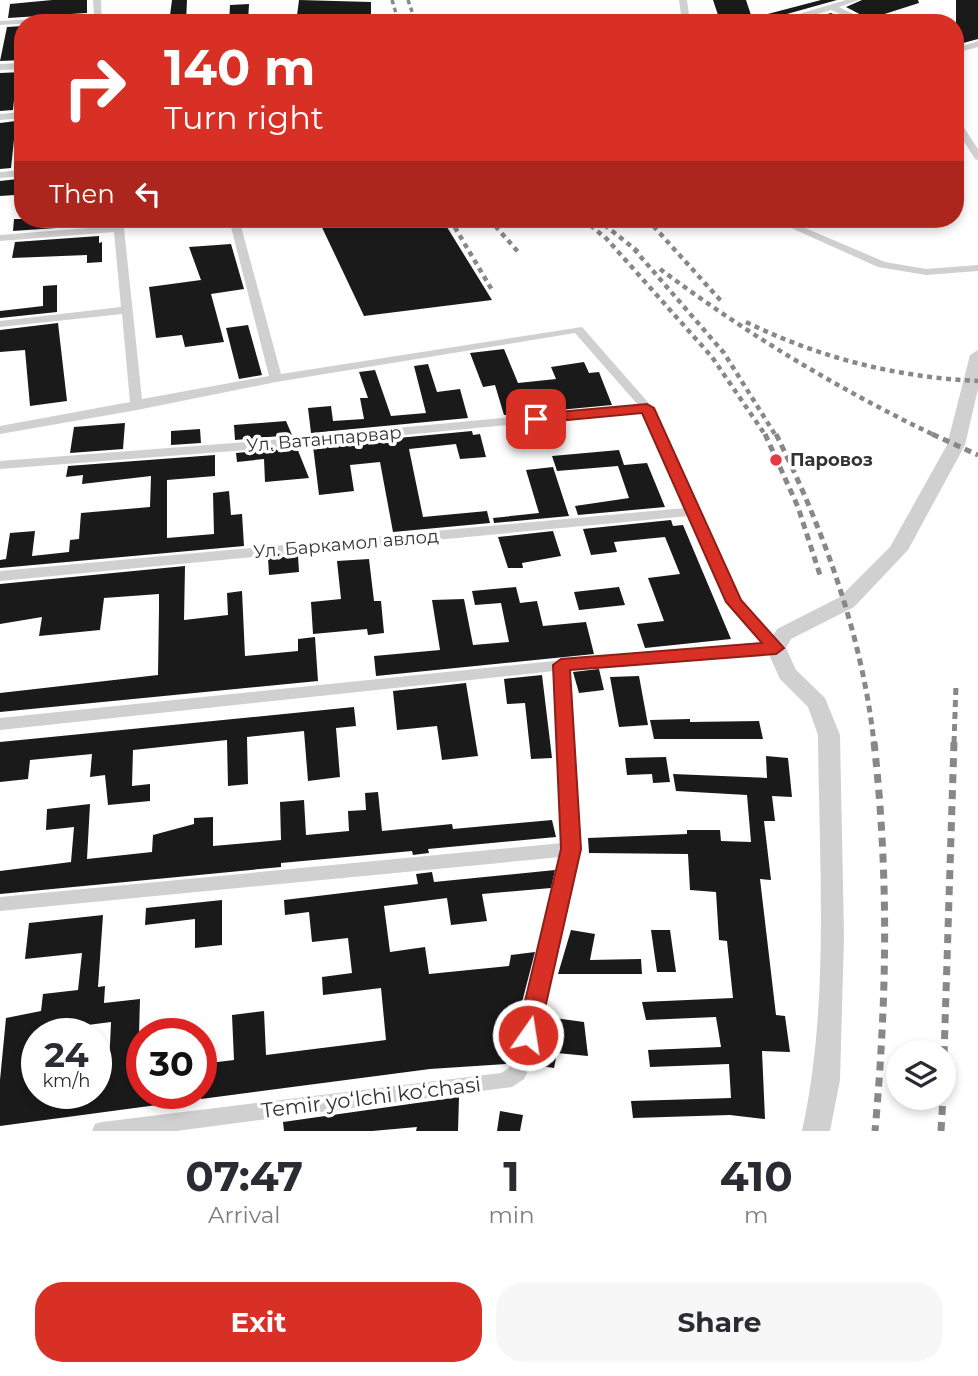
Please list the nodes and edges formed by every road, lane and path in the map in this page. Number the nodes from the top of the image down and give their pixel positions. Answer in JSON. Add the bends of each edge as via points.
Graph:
{"nodes":[{"id":1,"x":855,"y":0,"type":"edge"},
{"id":2,"x":832,"y":7,"type":"junction"},
{"id":3,"x":808,"y":14,"type":"edge"},
{"id":4,"x":847,"y":14,"type":"edge"},
{"id":5,"x":964,"y":135,"type":"edge"},
{"id":6,"x":978,"y":157,"type":"edge"},
{"id":7,"x":84,"y":228,"type":"edge"},
{"id":8,"x":118,"y":228,"type":"edge"},
{"id":9,"x":236,"y":228,"type":"edge"},
{"id":10,"x":797,"y":228,"type":"edge"},
{"id":11,"x":0,"y":238,"type":"edge"},
{"id":12,"x":978,"y":268,"type":"edge"},
{"id":13,"x":127,"y":310,"type":"junction"},
{"id":14,"x":0,"y":324,"type":"edge"},
{"id":15,"x":978,"y":355,"type":"edge"},
{"id":16,"x":275,"y":378,"type":"junction"},
{"id":17,"x":136,"y":406,"type":"junction"},
{"id":18,"x":647,"y":408,"type":"junction"},
{"id":19,"x":0,"y":430,"type":"edge"},
{"id":20,"x":0,"y":465,"type":"edge"},
{"id":21,"x":691,"y":512,"type":"junction"},
{"id":22,"x":0,"y":576,"type":"edge"},
{"id":23,"x":776,"y":648,"type":"junction"},
{"id":24,"x":561,"y":665,"type":"junction"},
{"id":25,"x":0,"y":724,"type":"edge"},
{"id":26,"x":571,"y":849,"type":"junction"},
{"id":27,"x":0,"y":904,"type":"edge"},
{"id":28,"x":102,"y":1131,"type":"edge"},
{"id":29,"x":816,"y":1131,"type":"edge"}],
"edges":[{"from":1,"to":2,"type":"street"},
{"from":2,"to":3,"type":"street"},
{"from":2,"to":4,"type":"street"},
{"from":5,"to":6,"type":"street"},
{"from":7,"to":11,"type":"street"},
{"from":8,"to":13,"type":"street"},
{"from":9,"to":16,"type":"street"},
{"from":10,"to":12,"type":"street","via":[[882,265],[926,272]]},
{"from":13,"to":14,"type":"street"},
{"from":13,"to":17,"type":"street"},
{"from":15,"to":23,"type":"street","via":[[956,445],[898,551],[847,603],[784,634]]},
{"from":16,"to":17,"type":"street"},
{"from":16,"to":18,"type":"street","via":[[578,329]]},
{"from":17,"to":19,"type":"street"},
{"from":18,"to":20,"type":"street","name":"Ул. Ватанпарвар"},
{"from":18,"to":21,"type":"street"},
{"from":21,"to":22,"type":"street","name":"Ул. Баркамол авлод"},
{"from":21,"to":23,"type":"street","via":[[734,602]]},
{"from":23,"to":24,"type":"street"},
{"from":23,"to":29,"type":"street","via":[[787,674],[817,703],[829,735],[831,963],[827,1080]]},
{"from":24,"to":25,"type":"street"},
{"from":24,"to":26,"type":"street","name":"Temir yoʻlchi koʻchasi"},
{"from":26,"to":27,"type":"street"},
{"from":26,"to":28,"type":"street","name":"Temir yoʻlchi koʻchasi","via":[[517,1073],[505,1081]]}]}
